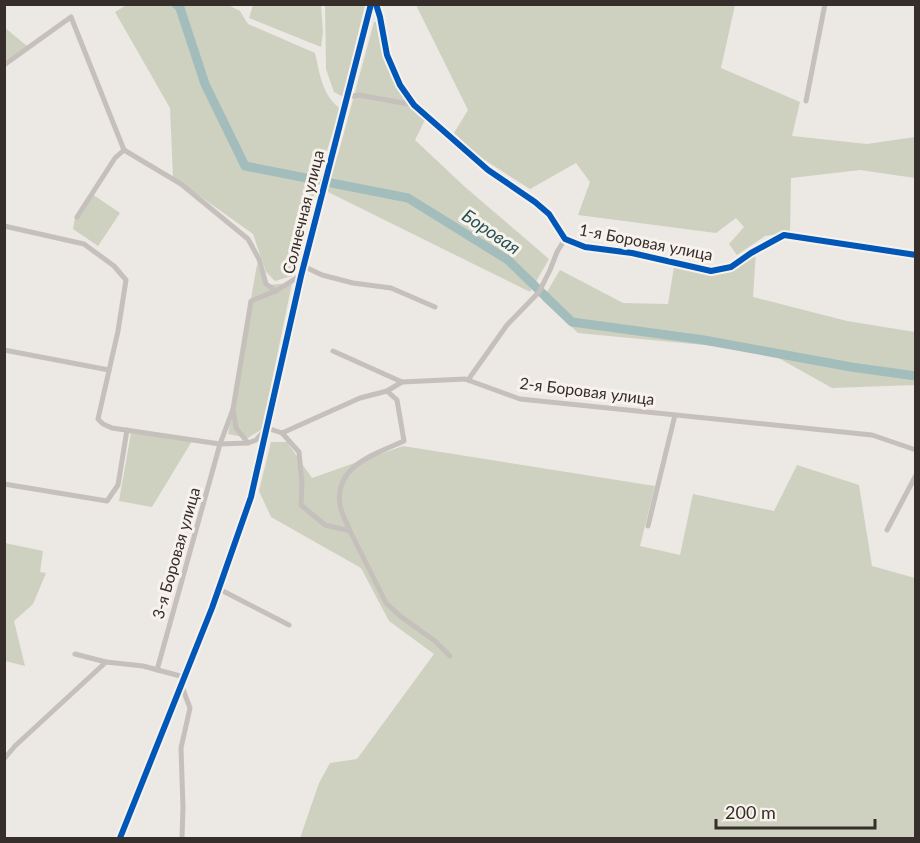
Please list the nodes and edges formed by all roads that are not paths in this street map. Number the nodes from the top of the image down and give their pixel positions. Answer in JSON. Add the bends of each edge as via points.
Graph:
{"nodes":[{"id":1,"x":371,"y":4,"type":"edge"},
{"id":2,"x":376,"y":4,"type":"edge"},
{"id":3,"x":825,"y":4,"type":"edge"},
{"id":4,"x":4,"y":65,"type":"edge"},
{"id":5,"x":347,"y":97,"type":"junction"},
{"id":6,"x":806,"y":101,"type":"dead end"},
{"id":7,"x":414,"y":105,"type":"junction"},
{"id":8,"x":124,"y":150,"type":"junction"},
{"id":9,"x":77,"y":217,"type":"dead end"},
{"id":10,"x":4,"y":226,"type":"edge"},
{"id":11,"x":565,"y":238,"type":"junction"},
{"id":12,"x":915,"y":255,"type":"edge"},
{"id":13,"x":303,"y":266,"type":"junction"},
{"id":14,"x":301,"y":275,"type":"junction"},
{"id":15,"x":276,"y":291,"type":"junction"},
{"id":16,"x":435,"y":308,"type":"dead end"},
{"id":17,"x":4,"y":350,"type":"edge"},
{"id":18,"x":333,"y":351,"type":"dead end"},
{"id":19,"x":109,"y":370,"type":"junction"},
{"id":20,"x":468,"y":380,"type":"junction"},
{"id":21,"x":402,"y":382,"type":"junction"},
{"id":22,"x":387,"y":391,"type":"junction"},
{"id":23,"x":233,"y":409,"type":"junction"},
{"id":24,"x":675,"y":415,"type":"junction"},
{"id":25,"x":267,"y":428,"type":"junction"},
{"id":26,"x":127,"y":430,"type":"junction"},
{"id":27,"x":282,"y":433,"type":"junction"},
{"id":28,"x":248,"y":443,"type":"junction"},
{"id":29,"x":220,"y":444,"type":"junction"},
{"id":30,"x":915,"y":450,"type":"edge"},
{"id":31,"x":915,"y":475,"type":"edge"},
{"id":32,"x":4,"y":484,"type":"edge"},
{"id":33,"x":648,"y":526,"type":"dead end"},
{"id":34,"x":887,"y":530,"type":"dead end"},
{"id":35,"x":350,"y":531,"type":"junction"},
{"id":36,"x":219,"y":589,"type":"junction"},
{"id":37,"x":289,"y":625,"type":"dead end"},
{"id":38,"x":75,"y":654,"type":"dead end"},
{"id":39,"x":450,"y":656,"type":"dead end"},
{"id":40,"x":106,"y":662,"type":"junction"},
{"id":41,"x":157,"y":669,"type":"junction"},
{"id":42,"x":184,"y":677,"type":"junction"},
{"id":43,"x":181,"y":684,"type":"junction"},
{"id":44,"x":4,"y":759,"type":"edge"},
{"id":45,"x":120,"y":838,"type":"edge"},
{"id":46,"x":182,"y":838,"type":"edge"}],
"edges":[{"from":1,"to":5,"type":"street","name":"Солнечная улица"},
{"from":2,"to":7,"type":"street","name":"1-я Боровая улица","via":[[387,55]]},
{"from":3,"to":6,"type":"street"},
{"from":4,"to":8,"type":"street","via":[[71,16]]},
{"from":5,"to":7,"type":"street","via":[[359,95]]},
{"from":5,"to":13,"type":"street","name":"Солнечная улица"},
{"from":7,"to":11,"type":"street","name":"1-я Боровая улица","via":[[488,170],[549,214]]},
{"from":8,"to":9,"type":"street"},
{"from":8,"to":15,"type":"street","via":[[181,184],[248,239],[266,284]]},
{"from":10,"to":19,"type":"street","via":[[84,244],[126,279]]},
{"from":11,"to":12,"type":"street","name":"1-я Боровая улица","via":[[585,247],[711,271],[731,267],[784,235]]},
{"from":11,"to":20,"type":"street","via":[[538,292],[507,325]]},
{"from":13,"to":14,"type":"street","name":"Солнечная улица"},
{"from":13,"to":16,"type":"street","via":[[353,283],[391,288]]},
{"from":14,"to":15,"type":"street"},
{"from":14,"to":25,"type":"street","name":"Солнечная улица"},
{"from":15,"to":23,"type":"street","via":[[251,301]]},
{"from":17,"to":19,"type":"street"},
{"from":18,"to":21,"type":"street"},
{"from":19,"to":26,"type":"street","via":[[98,419]]},
{"from":20,"to":21,"type":"street","name":"2-я Боровая улица"},
{"from":20,"to":24,"type":"street","name":"2-я Боровая улица","via":[[520,399]]},
{"from":21,"to":22,"type":"street","name":"2-я Боровая улица"},
{"from":22,"to":27,"type":"street","name":"2-я Боровая улица","via":[[360,398]]},
{"from":22,"to":35,"type":"street","via":[[397,400],[404,441],[348,470],[340,487],[340,506]]},
{"from":23,"to":28,"type":"street","via":[[236,428]]},
{"from":23,"to":29,"type":"street","name":"3-я Боровая улица"},
{"from":24,"to":30,"type":"street","name":"2-я Боровая улица","via":[[872,435]]},
{"from":24,"to":33,"type":"street"},
{"from":25,"to":27,"type":"street"},
{"from":25,"to":28,"type":"street"},
{"from":25,"to":36,"type":"street","via":[[251,497]]},
{"from":26,"to":29,"type":"street"},
{"from":26,"to":32,"type":"street","via":[[118,485],[107,501]]},
{"from":27,"to":35,"type":"street","via":[[299,452],[301,505],[325,525]]},
{"from":28,"to":29,"type":"street"},
{"from":29,"to":41,"type":"street","name":"3-я Боровая улица"},
{"from":31,"to":34,"type":"street"},
{"from":35,"to":39,"type":"street","via":[[386,603]]},
{"from":36,"to":37,"type":"street"},
{"from":36,"to":42,"type":"street"},
{"from":38,"to":40,"type":"street"},
{"from":40,"to":41,"type":"street"},
{"from":40,"to":44,"type":"street"},
{"from":41,"to":42,"type":"street"},
{"from":42,"to":43,"type":"street"},
{"from":43,"to":45,"type":"street"},
{"from":43,"to":46,"type":"street","via":[[190,708],[181,748]]}]}
